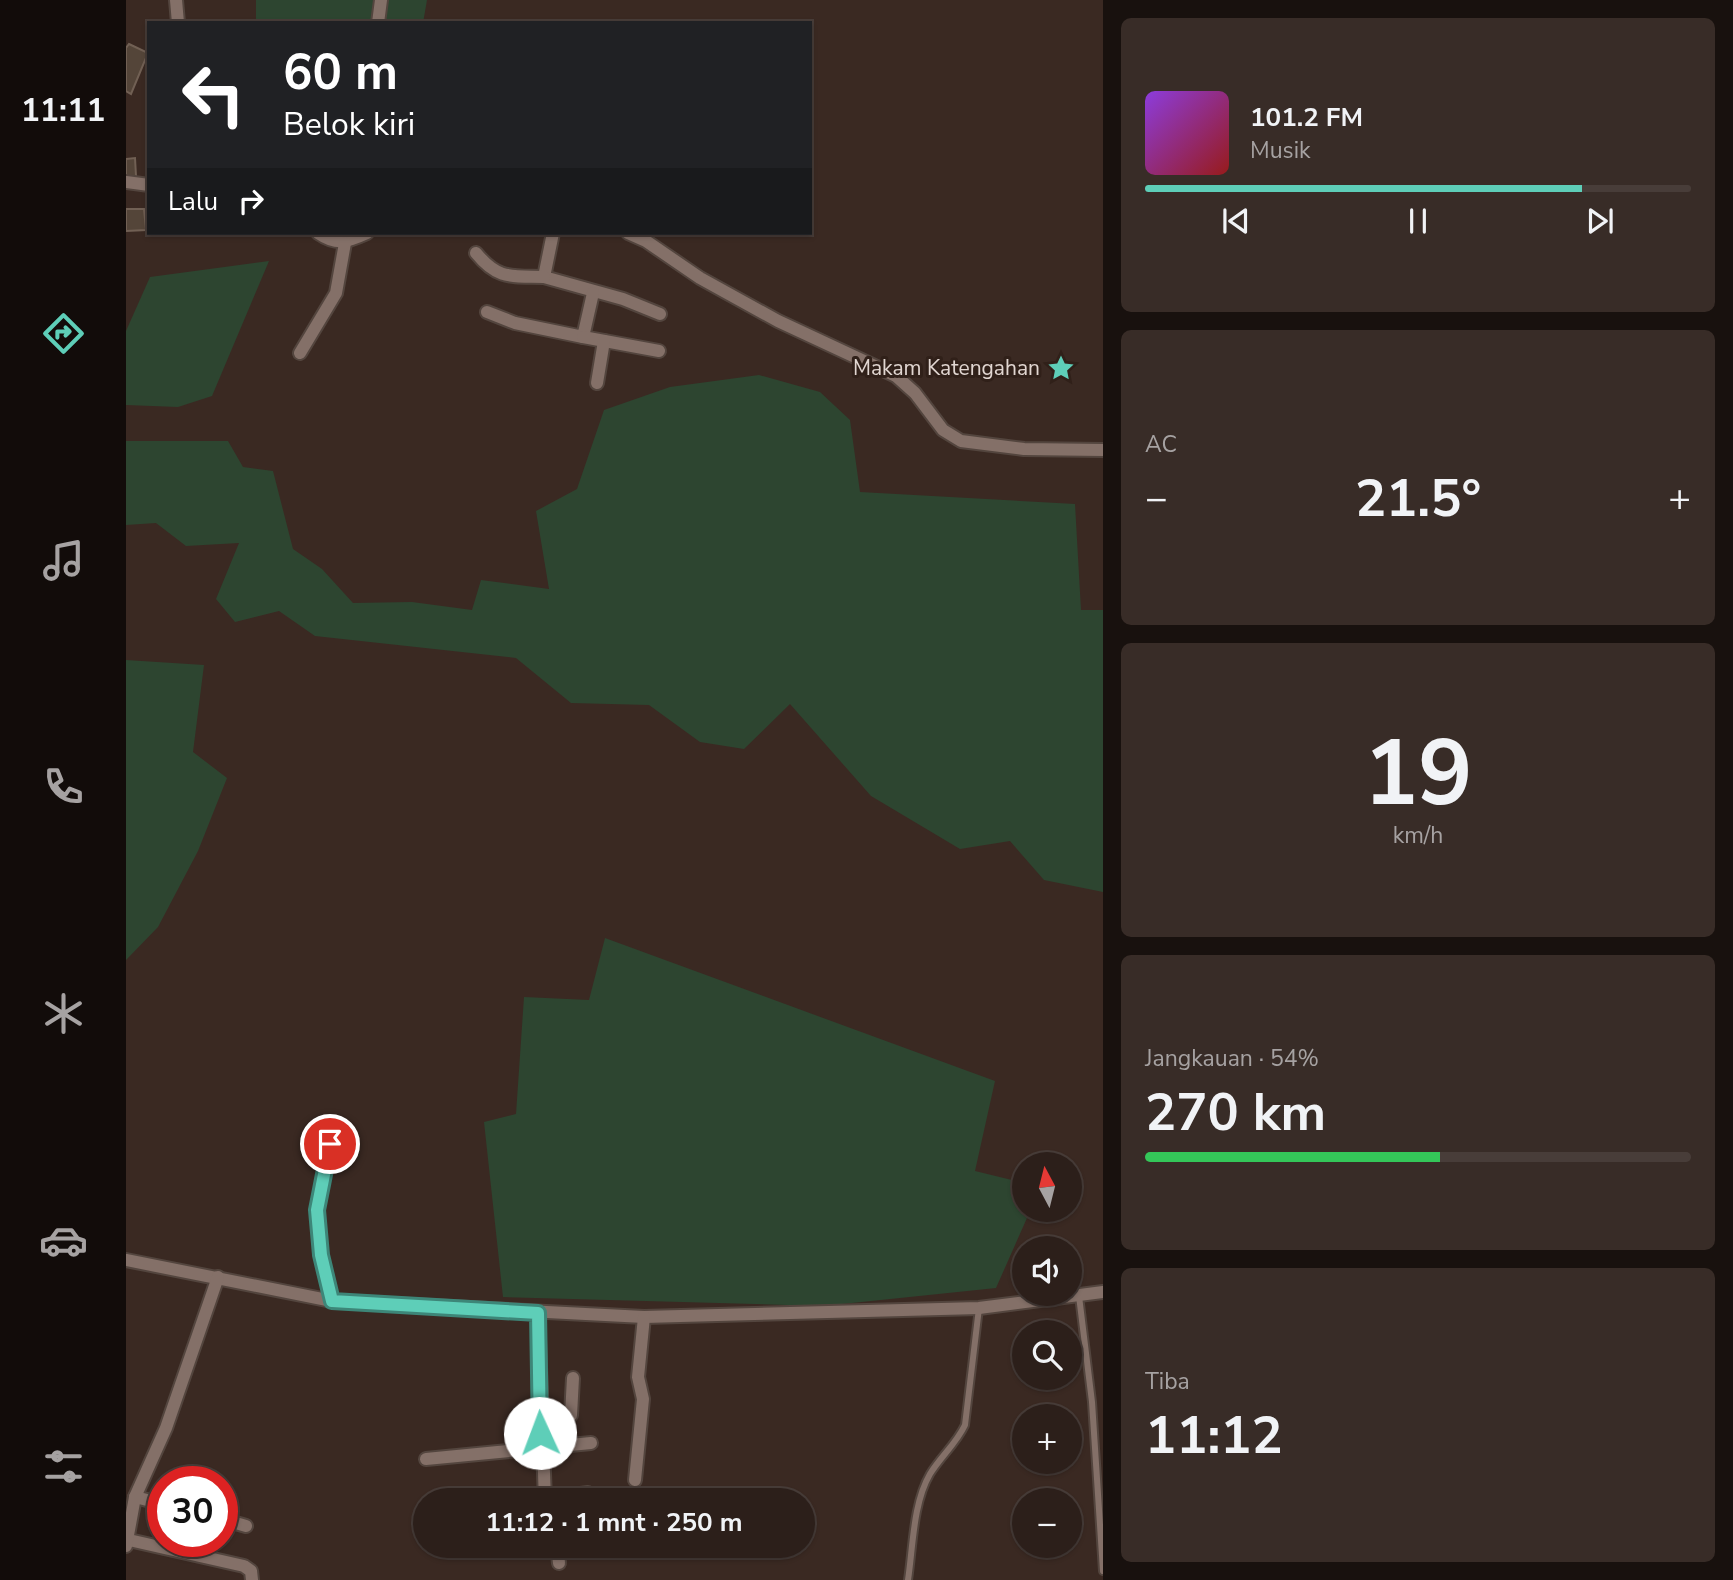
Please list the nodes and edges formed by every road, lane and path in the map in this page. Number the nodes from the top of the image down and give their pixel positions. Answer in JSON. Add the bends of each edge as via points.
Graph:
{"nodes":[{"id":1,"x":176,"y":0,"type":"edge"},
{"id":2,"x":381,"y":0,"type":"edge"},
{"id":3,"x":178,"y":21,"type":"edge"},
{"id":4,"x":378,"y":21,"type":"edge"},
{"id":5,"x":126,"y":182,"type":"edge"},
{"id":6,"x":147,"y":185,"type":"edge"},
{"id":7,"x":322,"y":235,"type":"edge"},
{"id":8,"x":363,"y":235,"type":"edge"},
{"id":9,"x":553,"y":235,"type":"edge"},
{"id":10,"x":631,"y":235,"type":"edge"},
{"id":11,"x":345,"y":243,"type":"junction"},
{"id":12,"x":476,"y":253,"type":"dead end"},
{"id":13,"x":544,"y":278,"type":"junction"},
{"id":14,"x":593,"y":293,"type":"junction"},
{"id":15,"x":487,"y":312,"type":"dead end"},
{"id":16,"x":660,"y":314,"type":"dead end"},
{"id":17,"x":583,"y":337,"type":"junction"},
{"id":18,"x":604,"y":341,"type":"junction"},
{"id":19,"x":659,"y":351,"type":"dead end"},
{"id":20,"x":300,"y":353,"type":"dead end"},
{"id":21,"x":597,"y":383,"type":"dead end"},
{"id":22,"x":1103,"y":450,"type":"edge"},
{"id":23,"x":330,"y":1144,"type":"dead end"},
{"id":24,"x":126,"y":1260,"type":"edge"},
{"id":25,"x":218,"y":1277,"type":"junction"},
{"id":26,"x":1103,"y":1292,"type":"edge"},
{"id":27,"x":1082,"y":1296,"type":"edge"},
{"id":28,"x":332,"y":1301,"type":"junction"},
{"id":29,"x":1012,"y":1304,"type":"edge"},
{"id":30,"x":1080,"y":1306,"type":"edge"},
{"id":31,"x":979,"y":1308,"type":"junction"},
{"id":32,"x":538,"y":1313,"type":"junction"},
{"id":33,"x":644,"y":1317,"type":"junction"},
{"id":34,"x":573,"y":1378,"type":"dead end"},
{"id":35,"x":540,"y":1418,"type":"junction"},
{"id":36,"x":592,"y":1443,"type":"dead end"},
{"id":37,"x":541,"y":1448,"type":"junction"},
{"id":38,"x":426,"y":1459,"type":"dead end"},
{"id":39,"x":635,"y":1480,"type":"dead end"},
{"id":40,"x":544,"y":1488,"type":"edge"},
{"id":41,"x":135,"y":1497,"type":"junction"},
{"id":42,"x":147,"y":1500,"type":"edge"},
{"id":43,"x":238,"y":1524,"type":"edge"},
{"id":44,"x":246,"y":1526,"type":"dead end"},
{"id":45,"x":127,"y":1543,"type":"edge"},
{"id":46,"x":558,"y":1558,"type":"edge"},
{"id":47,"x":559,"y":1563,"type":"dead end"},
{"id":48,"x":1103,"y":1571,"type":"edge"},
{"id":49,"x":252,"y":1580,"type":"edge"},
{"id":50,"x":908,"y":1580,"type":"edge"}],
"edges":[{"from":1,"to":3,"type":"street"},
{"from":2,"to":4,"type":"street"},
{"from":5,"to":6,"type":"street"},
{"from":7,"to":11,"type":"street"},
{"from":8,"to":11,"type":"street"},
{"from":9,"to":13,"type":"street"},
{"from":10,"to":22,"type":"street","via":[[778,321],[896,376],[943,430],[961,441],[1024,449]]},
{"from":11,"to":20,"type":"street","via":[[337,293]]},
{"from":12,"to":13,"type":"street","via":[[499,275]]},
{"from":13,"to":14,"type":"street"},
{"from":14,"to":16,"type":"street"},
{"from":14,"to":17,"type":"street"},
{"from":15,"to":17,"type":"street","via":[[515,323]]},
{"from":17,"to":18,"type":"street"},
{"from":18,"to":19,"type":"street"},
{"from":18,"to":21,"type":"street"},
{"from":23,"to":28,"type":"lane","via":[[317,1210]]},
{"from":24,"to":25,"type":"street"},
{"from":25,"to":28,"type":"street"},
{"from":25,"to":41,"type":"street","via":[[166,1428]]},
{"from":26,"to":27,"type":"street"},
{"from":28,"to":32,"type":"street"},
{"from":29,"to":31,"type":"street"},
{"from":30,"to":48,"type":"lane","via":[[1092,1402]]},
{"from":31,"to":33,"type":"street"},
{"from":31,"to":50,"type":"lane","via":[[965,1425],[922,1493]]},
{"from":32,"to":33,"type":"street"},
{"from":32,"to":35,"type":"street"},
{"from":33,"to":39,"type":"street","via":[[638,1377],[643,1399]]},
{"from":34,"to":35,"type":"street","via":[[571,1415]]},
{"from":35,"to":37,"type":"street"},
{"from":36,"to":37,"type":"street"},
{"from":37,"to":38,"type":"street"},
{"from":37,"to":40,"type":"street"},
{"from":41,"to":42,"type":"street"},
{"from":41,"to":45,"type":"street"},
{"from":43,"to":44,"type":"street"},
{"from":45,"to":49,"type":"street","via":[[244,1566],[251,1571]]},
{"from":46,"to":47,"type":"street"}]}
